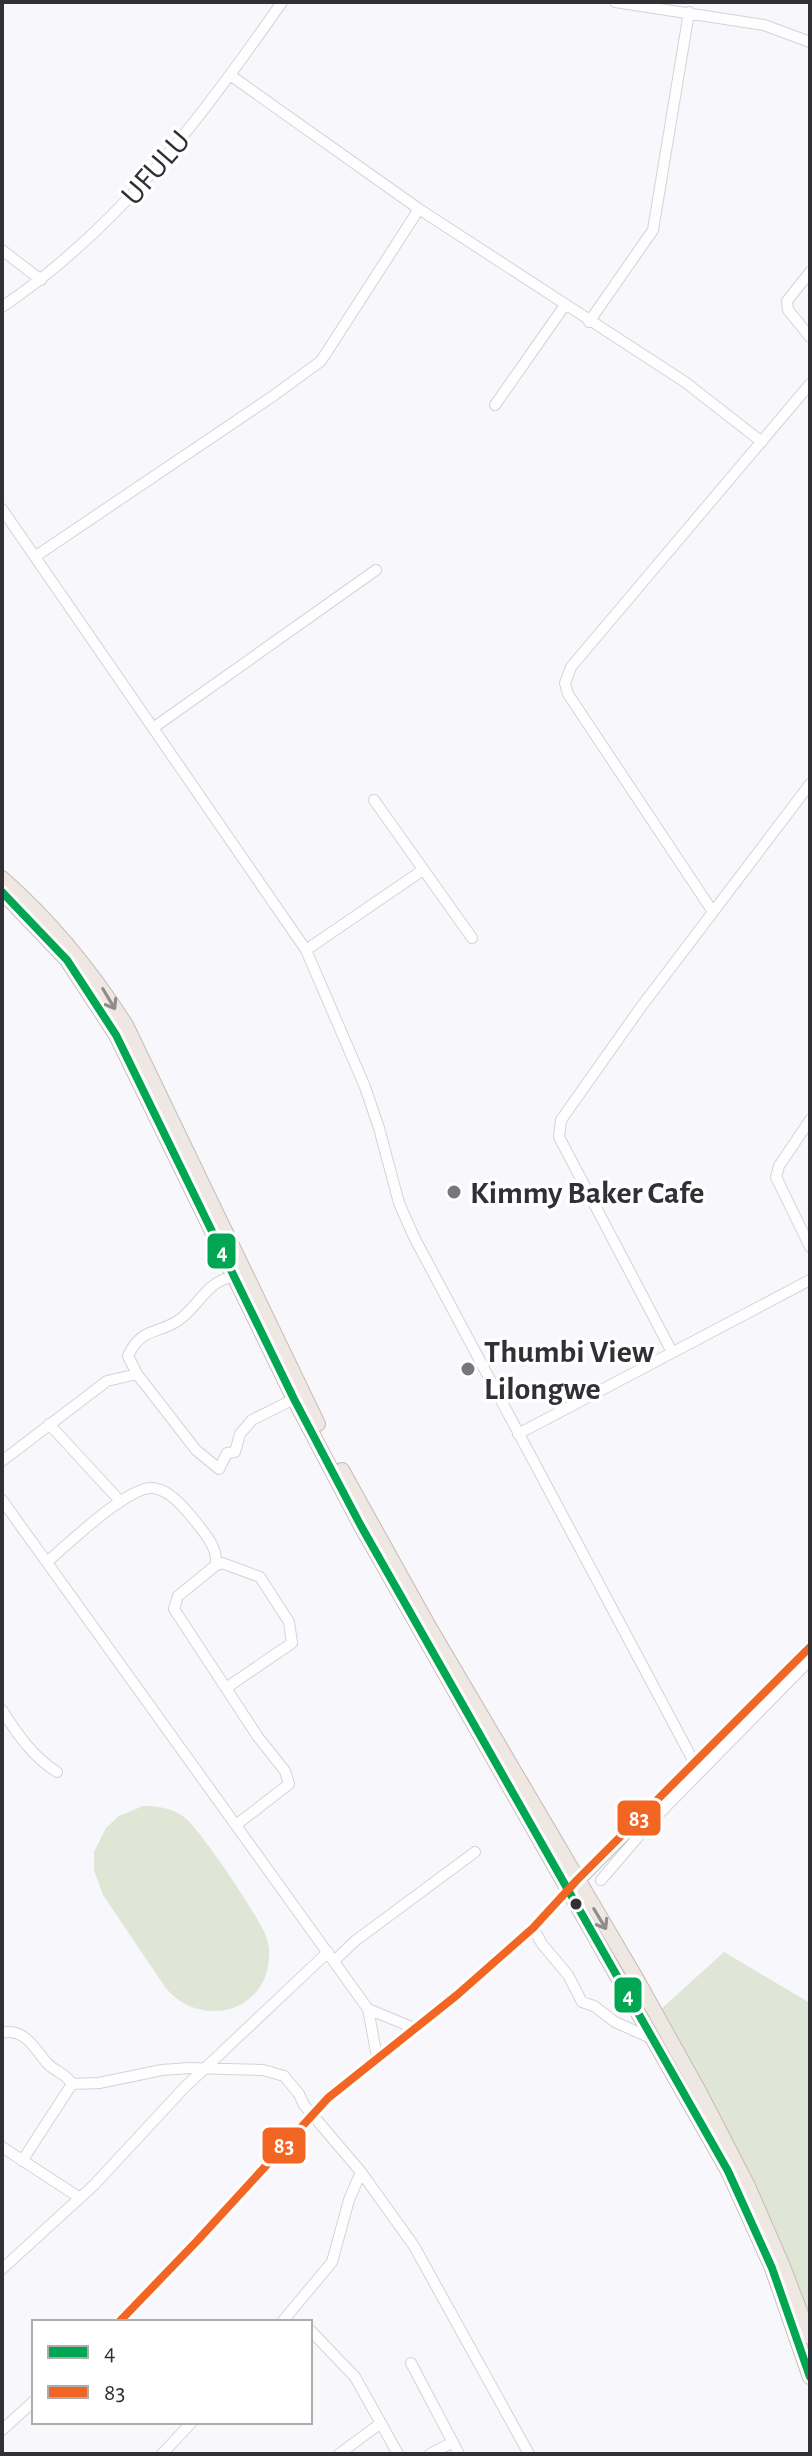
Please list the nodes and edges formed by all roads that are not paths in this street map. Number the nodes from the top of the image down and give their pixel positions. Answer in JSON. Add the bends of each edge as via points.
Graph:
{"nodes":[{"id":1,"x":282,"y":2,"type":"edge"},
{"id":2,"x":615,"y":2,"type":"edge"},
{"id":3,"x":689,"y":12,"type":"junction"},
{"id":4,"x":810,"y":42,"type":"edge"},
{"id":5,"x":230,"y":75,"type":"junction"},
{"id":6,"x":419,"y":209,"type":"junction"},
{"id":7,"x":2,"y":250,"type":"edge"},
{"id":8,"x":810,"y":272,"type":"edge"},
{"id":9,"x":41,"y":280,"type":"junction"},
{"id":10,"x":565,"y":305,"type":"junction"},
{"id":11,"x":2,"y":307,"type":"edge"},
{"id":12,"x":589,"y":322,"type":"junction"},
{"id":13,"x":810,"y":337,"type":"edge"},
{"id":14,"x":810,"y":384,"type":"edge"},
{"id":15,"x":495,"y":405,"type":"dead end"},
{"id":16,"x":762,"y":442,"type":"junction"},
{"id":17,"x":2,"y":509,"type":"edge"},
{"id":18,"x":36,"y":556,"type":"junction"},
{"id":19,"x":376,"y":570,"type":"dead end"},
{"id":20,"x":153,"y":728,"type":"junction"},
{"id":21,"x":810,"y":784,"type":"edge"},
{"id":22,"x":374,"y":800,"type":"dead end"},
{"id":23,"x":423,"y":870,"type":"junction"},
{"id":24,"x":2,"y":878,"type":"edge"},
{"id":25,"x":2,"y":892,"type":"edge"},
{"id":26,"x":713,"y":912,"type":"junction"},
{"id":27,"x":472,"y":938,"type":"dead end"},
{"id":28,"x":306,"y":950,"type":"junction"},
{"id":29,"x":810,"y":1120,"type":"edge"},
{"id":30,"x":810,"y":1247,"type":"edge"},
{"id":31,"x":234,"y":1276,"type":"junction"},
{"id":32,"x":810,"y":1280,"type":"edge"},
{"id":33,"x":672,"y":1352,"type":"junction"},
{"id":34,"x":137,"y":1374,"type":"junction"},
{"id":35,"x":294,"y":1399,"type":"junction"},
{"id":36,"x":49,"y":1424,"type":"junction"},
{"id":37,"x":518,"y":1434,"type":"junction"},
{"id":38,"x":2,"y":1461,"type":"edge"},
{"id":39,"x":2,"y":1500,"type":"edge"},
{"id":40,"x":120,"y":1501,"type":"junction"},
{"id":41,"x":47,"y":1562,"type":"junction"},
{"id":42,"x":215,"y":1566,"type":"junction"},
{"id":43,"x":810,"y":1647,"type":"edge"},
{"id":44,"x":810,"y":1660,"type":"edge"},
{"id":45,"x":226,"y":1688,"type":"junction"},
{"id":46,"x":4,"y":1715,"type":"edge"},
{"id":47,"x":695,"y":1764,"type":"junction"},
{"id":48,"x":57,"y":1772,"type":"dead end"},
{"id":49,"x":236,"y":1825,"type":"junction"},
{"id":50,"x":475,"y":1852,"type":"dead end"},
{"id":51,"x":601,"y":1880,"type":"dead end"},
{"id":52,"x":573,"y":1886,"type":"junction"},
{"id":53,"x":533,"y":1928,"type":"junction"},
{"id":54,"x":331,"y":1956,"type":"junction"},
{"id":55,"x":368,"y":2009,"type":"junction"},
{"id":56,"x":414,"y":2028,"type":"junction"},
{"id":57,"x":2,"y":2033,"type":"edge"},
{"id":58,"x":655,"y":2040,"type":"junction"},
{"id":59,"x":377,"y":2057,"type":"junction"},
{"id":60,"x":206,"y":2069,"type":"junction"},
{"id":61,"x":72,"y":2084,"type":"junction"},
{"id":62,"x":312,"y":2114,"type":"junction"},
{"id":63,"x":2,"y":2147,"type":"edge"},
{"id":64,"x":22,"y":2161,"type":"junction"},
{"id":65,"x":361,"y":2172,"type":"junction"},
{"id":66,"x":80,"y":2198,"type":"junction"},
{"id":67,"x":2,"y":2269,"type":"edge"},
{"id":68,"x":291,"y":2312,"type":"junction"},
{"id":69,"x":121,"y":2320,"type":"edge"},
{"id":70,"x":284,"y":2320,"type":"edge"},
{"id":71,"x":299,"y":2320,"type":"edge"},
{"id":72,"x":312,"y":2332,"type":"edge"},
{"id":73,"x":810,"y":2337,"type":"edge"},
{"id":74,"x":411,"y":2363,"type":"dead end"},
{"id":75,"x":810,"y":2377,"type":"edge"},
{"id":76,"x":32,"y":2403,"type":"edge"},
{"id":77,"x":381,"y":2423,"type":"junction"},
{"id":78,"x":190,"y":2424,"type":"edge"},
{"id":79,"x":2,"y":2430,"type":"edge"},
{"id":80,"x":453,"y":2442,"type":"junction"},
{"id":81,"x":162,"y":2454,"type":"edge"},
{"id":82,"x":339,"y":2454,"type":"edge"},
{"id":83,"x":398,"y":2454,"type":"edge"},
{"id":84,"x":430,"y":2454,"type":"edge"},
{"id":85,"x":459,"y":2454,"type":"edge"},
{"id":86,"x":529,"y":2454,"type":"edge"}],
"edges":[{"from":1,"to":5,"type":"street","name":"UFULU"},
{"from":2,"to":3,"type":"street"},
{"from":3,"to":4,"type":"street","via":[[775,28]]},
{"from":3,"to":12,"type":"street","via":[[653,230]]},
{"from":5,"to":6,"type":"street"},
{"from":5,"to":9,"type":"street","name":"UFULU","via":[[142,184]]},
{"from":6,"to":10,"type":"street"},
{"from":6,"to":18,"type":"street","via":[[321,361]]},
{"from":7,"to":9,"type":"street"},
{"from":8,"to":13,"type":"street","via":[[787,301],[788,310]]},
{"from":9,"to":11,"type":"street","name":"UFULU"},
{"from":10,"to":12,"type":"street"},
{"from":10,"to":15,"type":"street"},
{"from":12,"to":16,"type":"street","via":[[685,382]]},
{"from":14,"to":16,"type":"street"},
{"from":16,"to":26,"type":"street","via":[[571,667],[565,683]]},
{"from":17,"to":18,"type":"street"},
{"from":18,"to":20,"type":"street"},
{"from":19,"to":20,"type":"street"},
{"from":20,"to":28,"type":"street"},
{"from":21,"to":26,"type":"street"},
{"from":22,"to":23,"type":"street"},
{"from":23,"to":27,"type":"street"},
{"from":23,"to":28,"type":"street"},
{"from":24,"to":52,"type":"highway","one_way":true,"via":[[72,949],[126,1025],[331,1450],[498,1741]]},
{"from":25,"to":31,"type":"highway","via":[[67,960],[116,1035]]},
{"from":26,"to":33,"type":"street","via":[[561,1120],[559,1137]]},
{"from":28,"to":37,"type":"street","via":[[365,1087],[404,1216]]},
{"from":29,"to":30,"type":"street","via":[[776,1177]]},
{"from":31,"to":34,"type":"street","via":[[211,1284],[179,1320],[142,1337],[128,1356]]},
{"from":31,"to":35,"type":"highway"},
{"from":32,"to":33,"type":"street"},
{"from":33,"to":37,"type":"street"},
{"from":34,"to":35,"type":"street","via":[[196,1450],[219,1469],[252,1420]]},
{"from":34,"to":36,"type":"street","via":[[107,1381]]},
{"from":35,"to":52,"type":"highway","via":[[361,1526]]},
{"from":36,"to":38,"type":"street"},
{"from":36,"to":40,"type":"street"},
{"from":37,"to":47,"type":"street"},
{"from":39,"to":41,"type":"street"},
{"from":40,"to":41,"type":"street"},
{"from":40,"to":42,"type":"street","via":[[145,1488],[166,1492],[216,1551]]},
{"from":41,"to":49,"type":"street"},
{"from":42,"to":45,"type":"street","via":[[178,1596],[174,1609]]},
{"from":42,"to":45,"type":"street","via":[[222,1563],[260,1577],[289,1622],[292,1643]]},
{"from":43,"to":47,"type":"main road"},
{"from":44,"to":51,"type":"street"},
{"from":45,"to":49,"type":"street","via":[[289,1784]]},
{"from":46,"to":48,"type":"street","via":[[42,1763]]},
{"from":47,"to":52,"type":"main road"},
{"from":49,"to":54,"type":"street"},
{"from":50,"to":54,"type":"street"},
{"from":52,"to":53,"type":"street"},
{"from":52,"to":58,"type":"highway"},
{"from":52,"to":73,"type":"highway","one_way":true,"via":[[635,1976],[735,2159]]},
{"from":53,"to":56,"type":"street"},
{"from":53,"to":58,"type":"street","via":[[582,2002]]},
{"from":54,"to":55,"type":"street"},
{"from":54,"to":60,"type":"street"},
{"from":55,"to":56,"type":"street"},
{"from":55,"to":59,"type":"street"},
{"from":56,"to":59,"type":"street"},
{"from":57,"to":61,"type":"street","via":[[25,2037]]},
{"from":58,"to":75,"type":"highway","via":[[746,2208]]},
{"from":59,"to":62,"type":"street"},
{"from":60,"to":61,"type":"street"},
{"from":60,"to":62,"type":"street","via":[[277,2073]]},
{"from":60,"to":66,"type":"street"},
{"from":61,"to":64,"type":"street"},
{"from":62,"to":65,"type":"street"},
{"from":62,"to":69,"type":"street"},
{"from":63,"to":64,"type":"street"},
{"from":64,"to":66,"type":"street"},
{"from":65,"to":68,"type":"street","via":[[332,2262]]},
{"from":65,"to":86,"type":"street","via":[[432,2274]]},
{"from":66,"to":67,"type":"street"},
{"from":68,"to":70,"type":"street"},
{"from":68,"to":71,"type":"street"},
{"from":72,"to":77,"type":"street","via":[[350,2369]]},
{"from":74,"to":80,"type":"street"},
{"from":76,"to":79,"type":"street"},
{"from":77,"to":82,"type":"street"},
{"from":77,"to":83,"type":"street"},
{"from":78,"to":81,"type":"street"},
{"from":80,"to":84,"type":"street"},
{"from":80,"to":85,"type":"street"}]}
